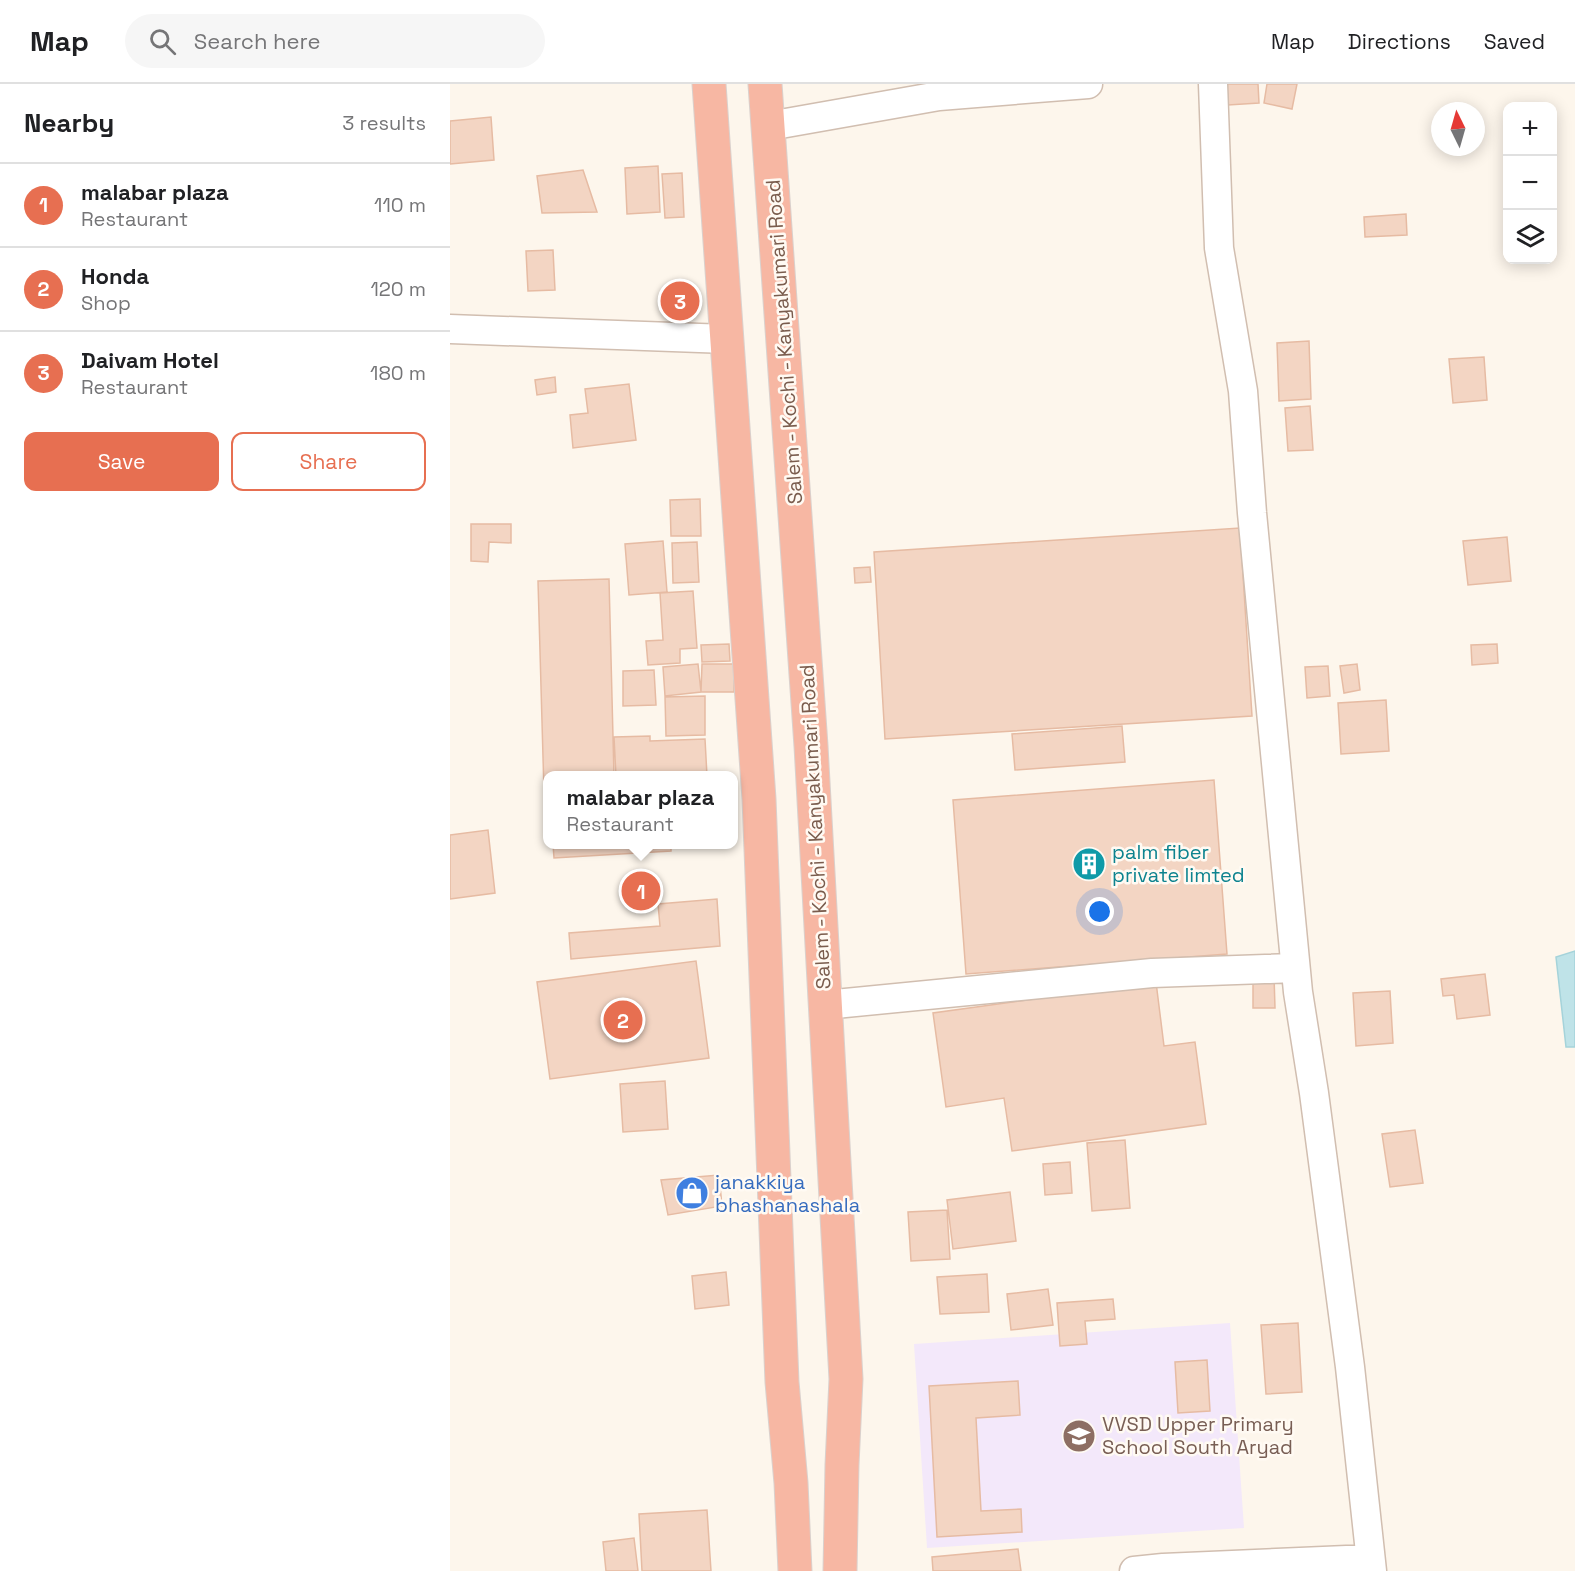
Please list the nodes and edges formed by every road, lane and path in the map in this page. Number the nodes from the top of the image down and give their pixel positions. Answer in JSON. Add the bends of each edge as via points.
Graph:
{"nodes":[{"id":1,"x":709,"y":84,"type":"edge"},
{"id":2,"x":765,"y":84,"type":"edge"},
{"id":3,"x":1088,"y":84,"type":"edge"},
{"id":4,"x":1213,"y":84,"type":"edge"},
{"id":5,"x":769,"y":126,"type":"junction"},
{"id":6,"x":450,"y":329,"type":"edge"},
{"id":7,"x":727,"y":339,"type":"junction"},
{"id":8,"x":1296,"y":968,"type":"junction"},
{"id":9,"x":825,"y":1005,"type":"junction"},
{"id":10,"x":1371,"y":1565,"type":"edge"},
{"id":11,"x":795,"y":1571,"type":"edge"},
{"id":12,"x":840,"y":1571,"type":"edge"},
{"id":13,"x":1134,"y":1571,"type":"edge"}],
"edges":[{"from":1,"to":7,"type":"highway"},
{"from":2,"to":5,"type":"highway","name":"Salem - Kochi - Kanyakumari Road"},
{"from":3,"to":5,"type":"street","via":[[939,96]]},
{"from":4,"to":8,"type":"street","via":[[1219,248],[1243,391]]},
{"from":5,"to":9,"type":"highway","name":"Salem - Kochi - Kanyakumari Road"},
{"from":6,"to":7,"type":"street"},
{"from":7,"to":11,"type":"highway","via":[[759,799],[782,1382]]},
{"from":8,"to":9,"type":"street","via":[[1152,973]]},
{"from":8,"to":10,"type":"street","via":[[1350,1367]]},
{"from":9,"to":12,"type":"highway","name":"Salem - Kochi - Kanyakumari Road","via":[[846,1379]]},
{"from":10,"to":13,"type":"street"}]}
